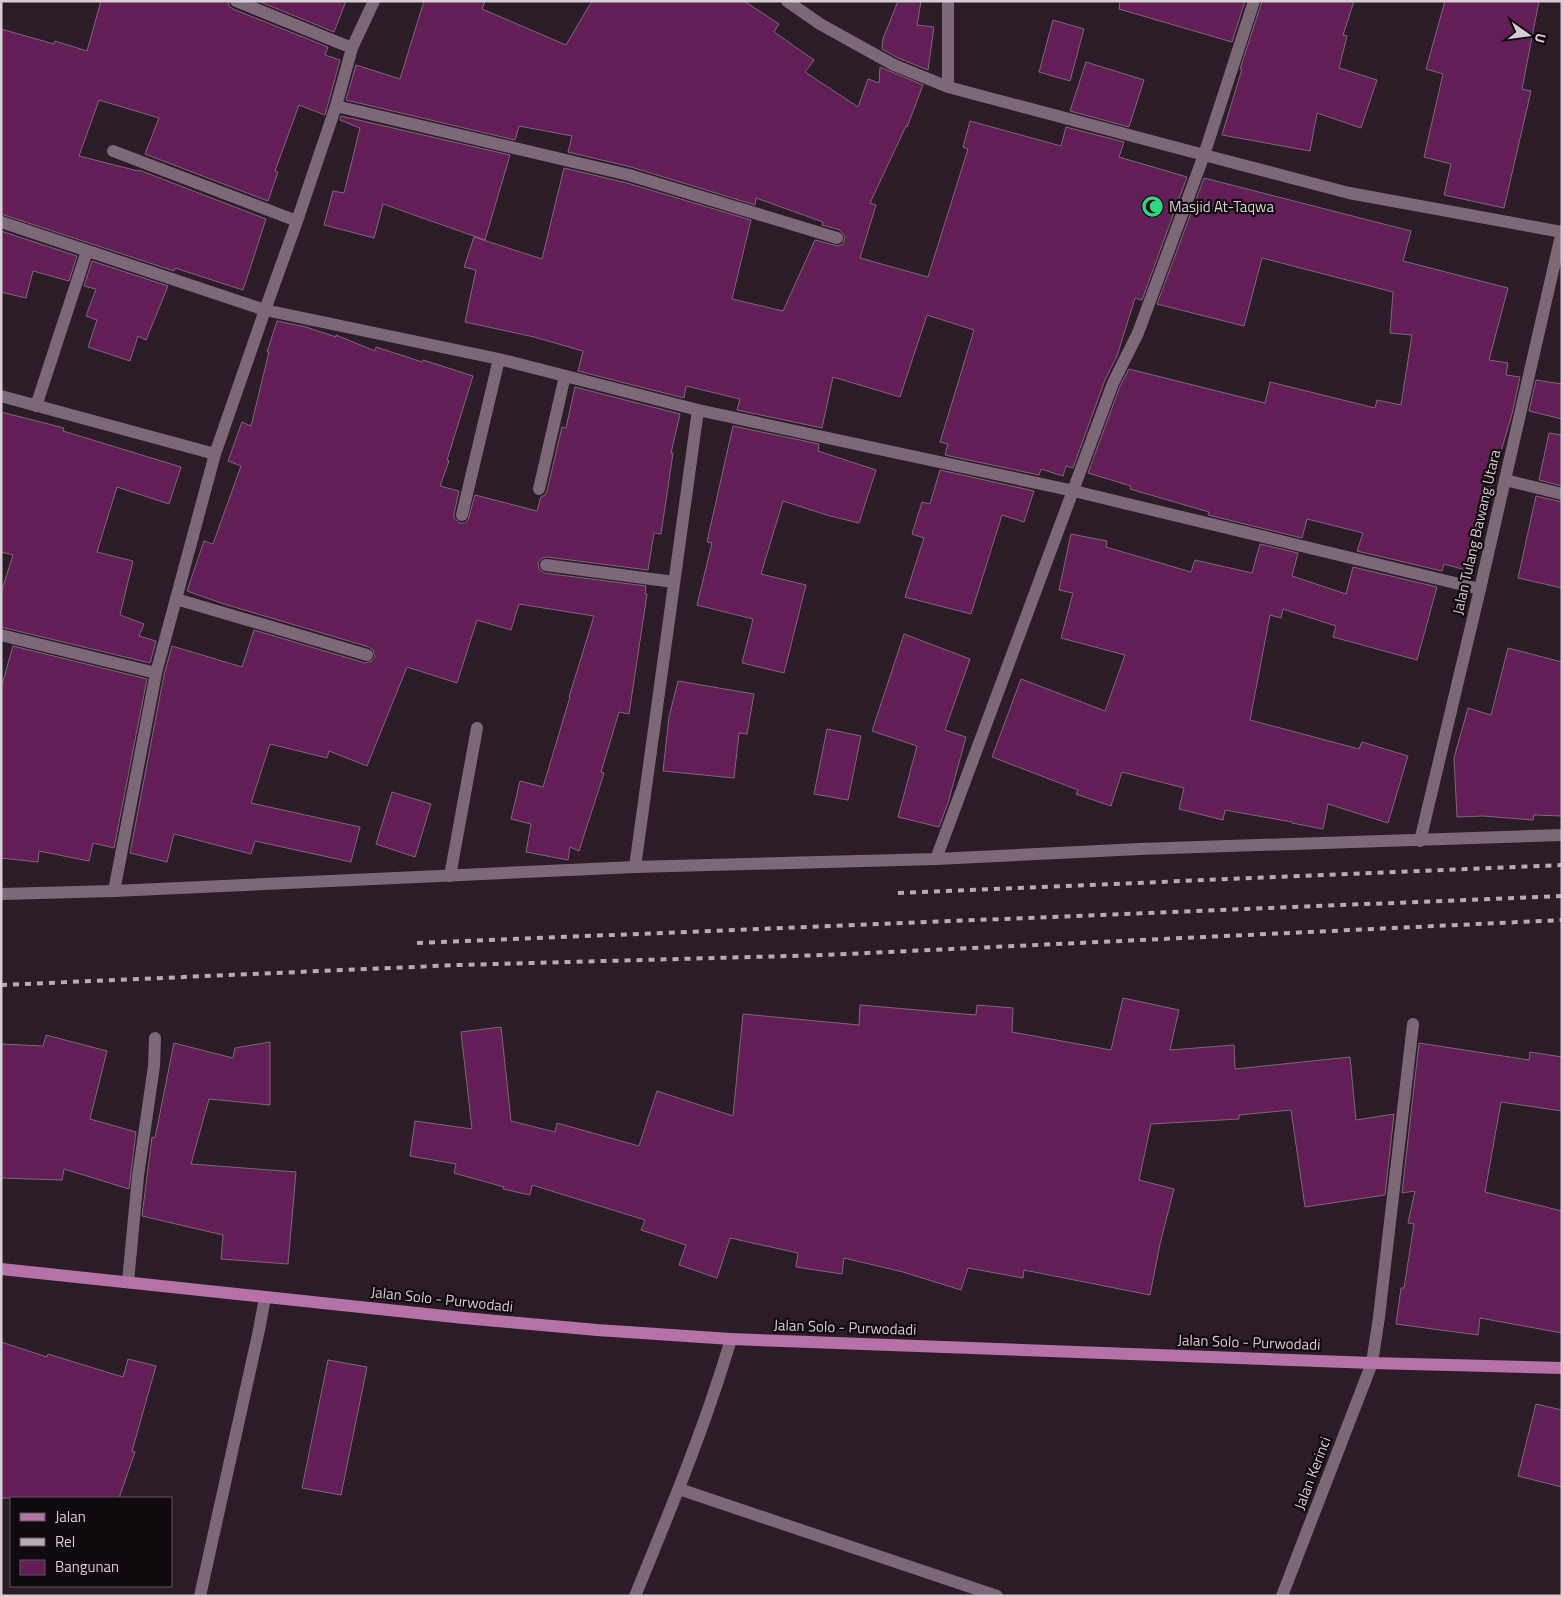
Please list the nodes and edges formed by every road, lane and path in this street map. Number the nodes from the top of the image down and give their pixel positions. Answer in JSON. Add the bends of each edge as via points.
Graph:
{"nodes":[{"id":1,"x":236,"y":1,"type":"edge"},
{"id":2,"x":374,"y":1,"type":"edge"},
{"id":3,"x":786,"y":1,"type":"edge"},
{"id":4,"x":948,"y":1,"type":"edge"},
{"id":5,"x":1254,"y":1,"type":"edge"},
{"id":6,"x":352,"y":48,"type":"junction"},
{"id":7,"x":948,"y":87,"type":"junction"},
{"id":8,"x":336,"y":106,"type":"junction"},
{"id":9,"x":113,"y":151,"type":"dead end"},
{"id":10,"x":1204,"y":155,"type":"junction"},
{"id":11,"x":297,"y":221,"type":"junction"},
{"id":12,"x":1,"y":222,"type":"edge"},
{"id":13,"x":1562,"y":232,"type":"edge"},
{"id":14,"x":837,"y":238,"type":"dead end"},
{"id":15,"x":87,"y":251,"type":"junction"},
{"id":16,"x":265,"y":310,"type":"junction"},
{"id":17,"x":499,"y":360,"type":"junction"},
{"id":18,"x":566,"y":376,"type":"junction"},
{"id":19,"x":1,"y":396,"type":"edge"},
{"id":20,"x":36,"y":406,"type":"junction"},
{"id":21,"x":698,"y":410,"type":"junction"},
{"id":22,"x":215,"y":454,"type":"junction"},
{"id":23,"x":1505,"y":480,"type":"junction"},
{"id":24,"x":539,"y":489,"type":"dead end"},
{"id":25,"x":1074,"y":490,"type":"junction"},
{"id":26,"x":1562,"y":494,"type":"edge"},
{"id":27,"x":462,"y":515,"type":"dead end"},
{"id":28,"x":546,"y":565,"type":"dead end"},
{"id":29,"x":674,"y":582,"type":"junction"},
{"id":30,"x":1480,"y":589,"type":"junction"},
{"id":31,"x":176,"y":599,"type":"junction"},
{"id":32,"x":1,"y":635,"type":"edge"},
{"id":33,"x":367,"y":655,"type":"dead end"},
{"id":34,"x":156,"y":674,"type":"junction"},
{"id":35,"x":477,"y":728,"type":"dead end"},
{"id":36,"x":1562,"y":836,"type":"edge"},
{"id":37,"x":1420,"y":841,"type":"junction"},
{"id":38,"x":936,"y":859,"type":"junction"},
{"id":39,"x":635,"y":867,"type":"junction"},
{"id":40,"x":450,"y":876,"type":"junction"},
{"id":41,"x":114,"y":891,"type":"junction"},
{"id":42,"x":1,"y":894,"type":"edge"},
{"id":43,"x":1413,"y":1024,"type":"dead end"},
{"id":44,"x":155,"y":1038,"type":"dead end"},
{"id":45,"x":1,"y":1269,"type":"edge"},
{"id":46,"x":128,"y":1282,"type":"junction"},
{"id":47,"x":265,"y":1298,"type":"junction"},
{"id":48,"x":731,"y":1339,"type":"junction"},
{"id":49,"x":1372,"y":1363,"type":"junction"},
{"id":50,"x":1562,"y":1368,"type":"edge"},
{"id":51,"x":679,"y":1489,"type":"junction"},
{"id":52,"x":200,"y":1596,"type":"edge"},
{"id":53,"x":634,"y":1596,"type":"edge"},
{"id":54,"x":997,"y":1596,"type":"edge"},
{"id":55,"x":1282,"y":1596,"type":"edge"}],
"edges":[{"from":1,"to":6,"type":"street"},
{"from":2,"to":6,"type":"street"},
{"from":3,"to":7,"type":"street","via":[[894,65]]},
{"from":4,"to":7,"type":"street"},
{"from":5,"to":10,"type":"street"},
{"from":6,"to":8,"type":"street"},
{"from":7,"to":10,"type":"street"},
{"from":8,"to":11,"type":"street"},
{"from":8,"to":14,"type":"street","via":[[629,175]]},
{"from":9,"to":11,"type":"street"},
{"from":10,"to":13,"type":"street","via":[[1349,193]]},
{"from":10,"to":25,"type":"street","via":[[1138,333],[1113,383]]},
{"from":11,"to":16,"type":"street"},
{"from":12,"to":15,"type":"street"},
{"from":13,"to":23,"type":"street","name":"Jalan Tulang Bawang Utara"},
{"from":15,"to":16,"type":"street"},
{"from":15,"to":20,"type":"street"},
{"from":16,"to":17,"type":"street"},
{"from":16,"to":22,"type":"street"},
{"from":17,"to":18,"type":"street"},
{"from":17,"to":27,"type":"street"},
{"from":18,"to":21,"type":"street"},
{"from":18,"to":24,"type":"street"},
{"from":19,"to":20,"type":"street"},
{"from":20,"to":22,"type":"street"},
{"from":21,"to":25,"type":"street"},
{"from":21,"to":29,"type":"street"},
{"from":22,"to":31,"type":"street"},
{"from":23,"to":26,"type":"street"},
{"from":23,"to":30,"type":"street","name":"Jalan Tulang Bawang Utara"},
{"from":25,"to":30,"type":"street"},
{"from":25,"to":38,"type":"street"},
{"from":28,"to":29,"type":"street"},
{"from":29,"to":39,"type":"street"},
{"from":30,"to":37,"type":"street","name":"Jalan Tulang Bawang Utara"},
{"from":31,"to":33,"type":"street"},
{"from":31,"to":34,"type":"street"},
{"from":32,"to":34,"type":"street"},
{"from":34,"to":41,"type":"street"},
{"from":35,"to":40,"type":"street"},
{"from":36,"to":37,"type":"street"},
{"from":37,"to":38,"type":"street"},
{"from":38,"to":39,"type":"street"},
{"from":39,"to":40,"type":"street"},
{"from":40,"to":41,"type":"street"},
{"from":41,"to":42,"type":"street"},
{"from":43,"to":49,"type":"street","name":"Jalan Kerinci"},
{"from":44,"to":46,"type":"street"},
{"from":45,"to":46,"type":"main road","name":"Jalan Solo - Purwodadi"},
{"from":46,"to":47,"type":"main road","name":"Jalan Solo - Purwodadi"},
{"from":47,"to":48,"type":"main road","name":"Jalan Solo - Purwodadi"},
{"from":47,"to":52,"type":"street"},
{"from":48,"to":49,"type":"main road","name":"Jalan Solo - Purwodadi"},
{"from":48,"to":51,"type":"street","via":[[718,1385]]},
{"from":49,"to":50,"type":"main road","name":"Jalan Solo - Purwodadi"},
{"from":49,"to":55,"type":"street","name":"Jalan Kerinci"},
{"from":51,"to":53,"type":"street"},
{"from":51,"to":54,"type":"street"}]}
